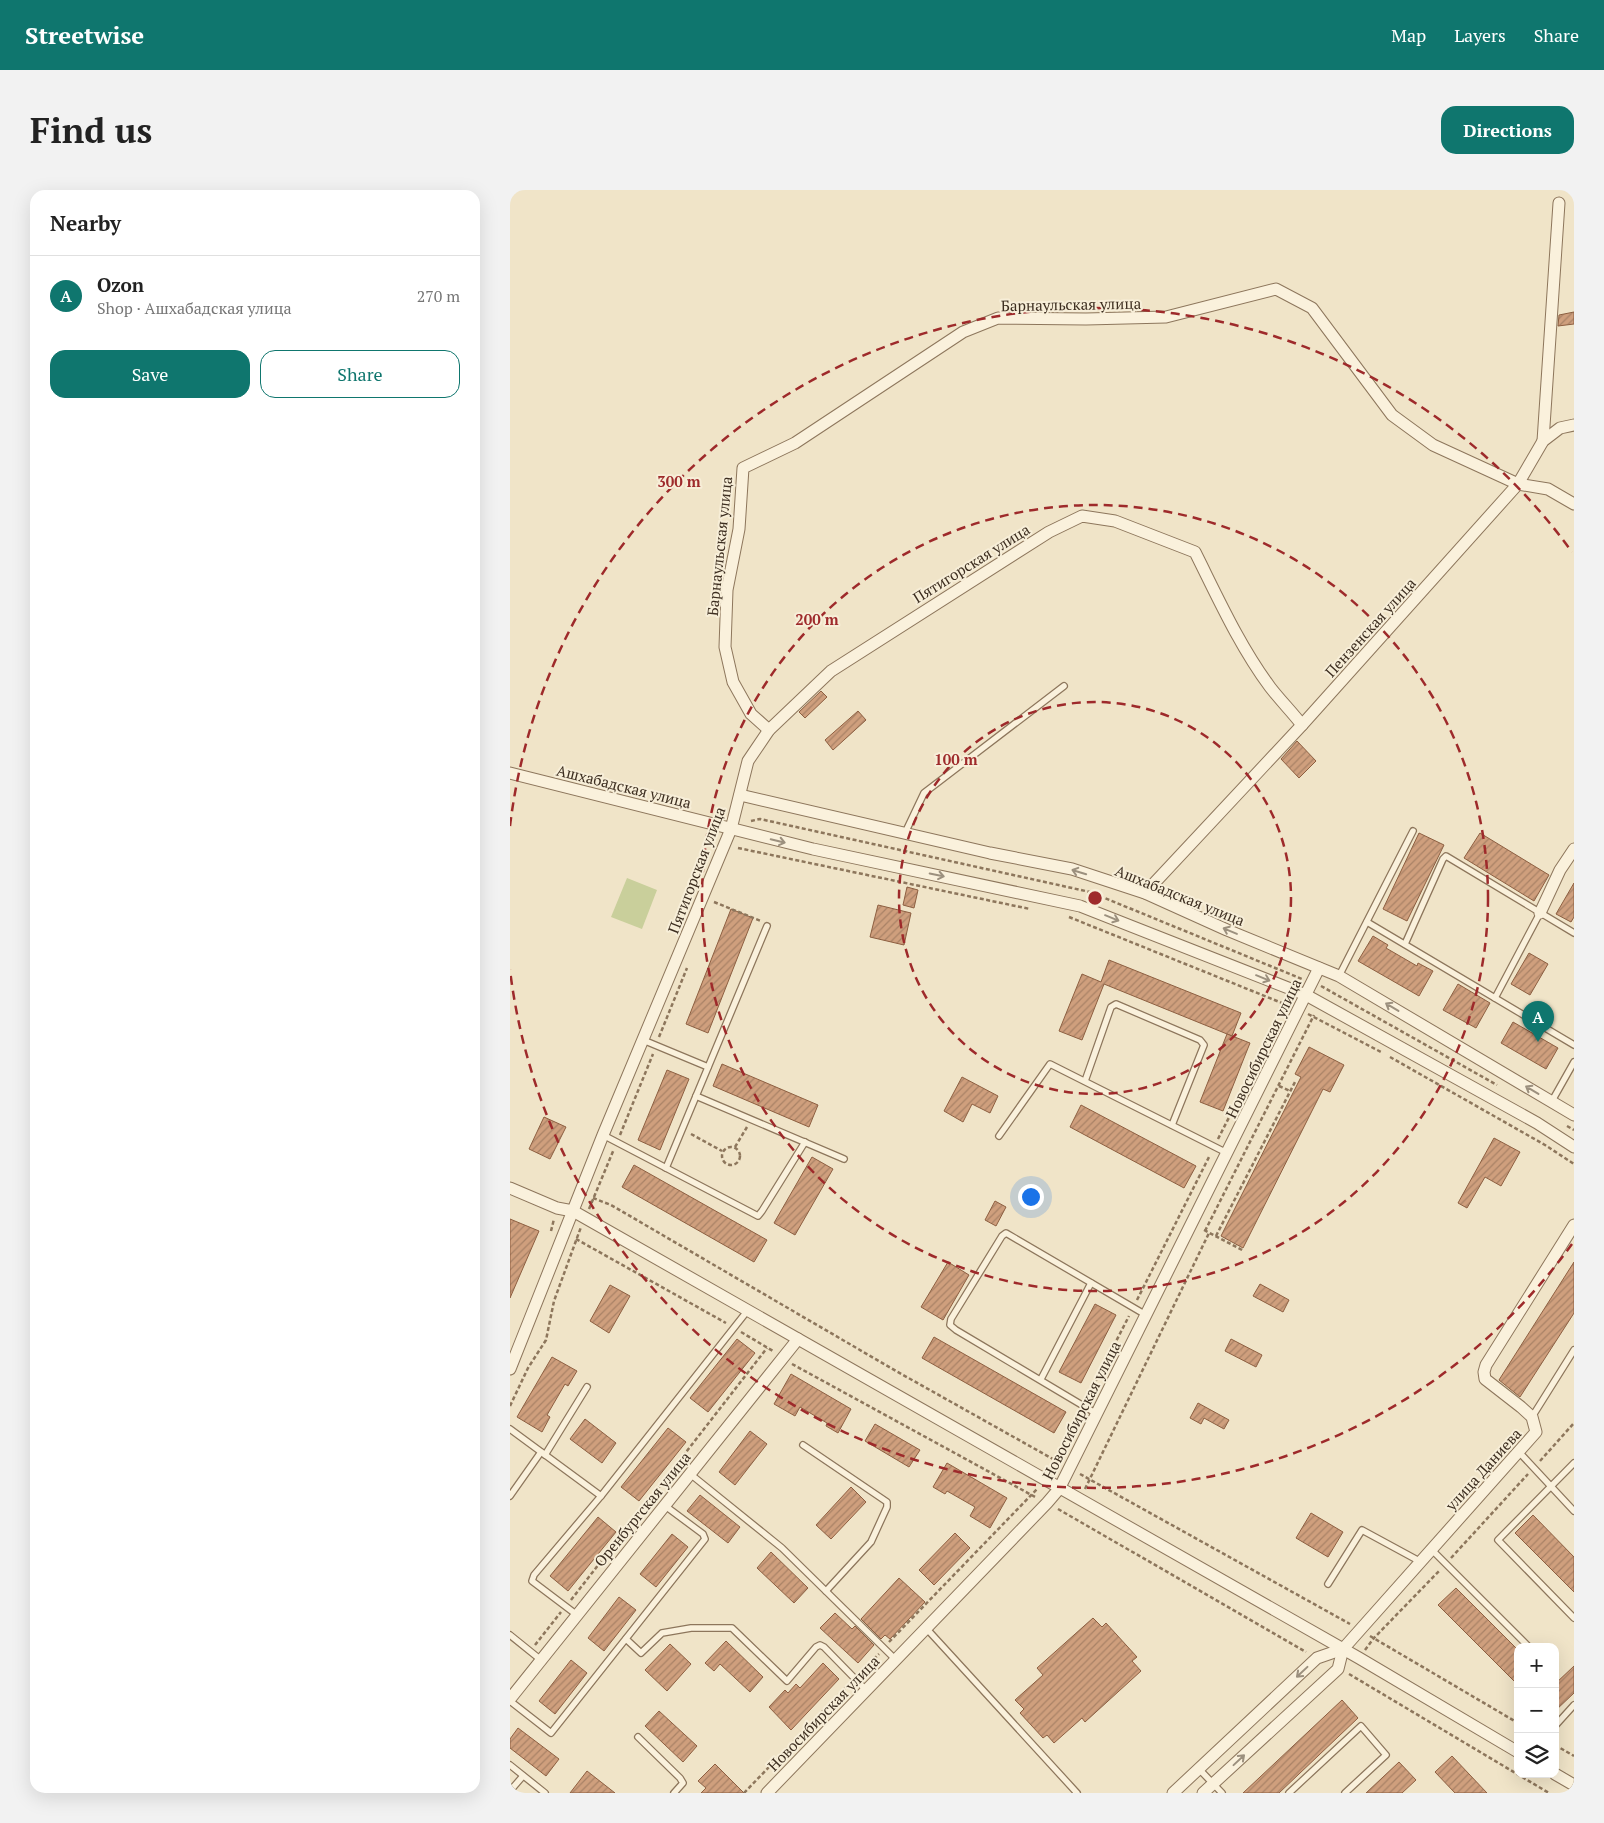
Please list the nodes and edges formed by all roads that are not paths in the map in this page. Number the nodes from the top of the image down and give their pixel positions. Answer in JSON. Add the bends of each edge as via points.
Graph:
{"nodes":[{"id":1,"x":1558,"y":203,"type":"dead end"},
{"id":2,"x":1574,"y":426,"type":"edge"},
{"id":3,"x":1543,"y":441,"type":"junction"},
{"id":4,"x":1518,"y":484,"type":"junction"},
{"id":5,"x":1574,"y":504,"type":"edge"},
{"id":6,"x":1064,"y":686,"type":"dead end"},
{"id":7,"x":1302,"y":725,"type":"junction"},
{"id":8,"x":769,"y":730,"type":"junction"},
{"id":9,"x":510,"y":773,"type":"edge"},
{"id":10,"x":740,"y":795,"type":"junction"},
{"id":11,"x":731,"y":829,"type":"junction"},
{"id":12,"x":1413,"y":831,"type":"dead end"},
{"id":13,"x":905,"y":833,"type":"junction"},
{"id":14,"x":1574,"y":849,"type":"edge"},
{"id":15,"x":1145,"y":893,"type":"junction"},
{"id":16,"x":1540,"y":914,"type":"junction"},
{"id":17,"x":1367,"y":922,"type":"junction"},
{"id":18,"x":767,"y":926,"type":"road end"},
{"id":19,"x":1574,"y":933,"type":"edge"},
{"id":20,"x":1405,"y":944,"type":"junction"},
{"id":21,"x":1320,"y":968,"type":"junction"},
{"id":22,"x":1339,"y":976,"type":"junction"},
{"id":23,"x":1306,"y":995,"type":"junction"},
{"id":24,"x":1495,"y":998,"type":"junction"},
{"id":25,"x":643,"y":1040,"type":"junction"},
{"id":26,"x":1574,"y":1045,"type":"edge"},
{"id":27,"x":1574,"y":1062,"type":"edge"},
{"id":28,"x":708,"y":1067,"type":"junction"},
{"id":29,"x":1085,"y":1081,"type":"junction"},
{"id":30,"x":696,"y":1096,"type":"junction"},
{"id":31,"x":1552,"y":1102,"type":"junction"},
{"id":32,"x":1574,"y":1115,"type":"edge"},
{"id":33,"x":1172,"y":1125,"type":"junction"},
{"id":34,"x":603,"y":1135,"type":"junction"},
{"id":35,"x":999,"y":1136,"type":"dead end"},
{"id":36,"x":805,"y":1142,"type":"junction"},
{"id":37,"x":1574,"y":1147,"type":"edge"},
{"id":38,"x":1227,"y":1153,"type":"junction"},
{"id":39,"x":844,"y":1159,"type":"dead end"},
{"id":40,"x":666,"y":1168,"type":"junction"},
{"id":41,"x":510,"y":1188,"type":"edge"},
{"id":42,"x":573,"y":1211,"type":"junction"},
{"id":43,"x":1574,"y":1225,"type":"edge"},
{"id":44,"x":1091,"y":1283,"type":"junction"},
{"id":45,"x":748,"y":1310,"type":"junction"},
{"id":46,"x":1146,"y":1315,"type":"junction"},
{"id":47,"x":798,"y":1339,"type":"junction"},
{"id":48,"x":1574,"y":1350,"type":"edge"},
{"id":49,"x":510,"y":1369,"type":"edge"},
{"id":50,"x":1042,"y":1380,"type":"junction"},
{"id":51,"x":587,"y":1387,"type":"dead end"},
{"id":52,"x":1097,"y":1414,"type":"junction"},
{"id":53,"x":1532,"y":1417,"type":"junction"},
{"id":54,"x":510,"y":1429,"type":"edge"},
{"id":55,"x":803,"y":1444,"type":"dead end"},
{"id":56,"x":1519,"y":1452,"type":"junction"},
{"id":57,"x":543,"y":1453,"type":"junction"},
{"id":58,"x":1574,"y":1463,"type":"edge"},
{"id":59,"x":690,"y":1474,"type":"junction"},
{"id":60,"x":1551,"y":1486,"type":"junction"},
{"id":61,"x":1059,"y":1489,"type":"junction"},
{"id":62,"x":510,"y":1496,"type":"edge"},
{"id":63,"x":601,"y":1496,"type":"junction"},
{"id":64,"x":664,"y":1506,"type":"junction"},
{"id":65,"x":1574,"y":1511,"type":"edge"},
{"id":66,"x":1432,"y":1550,"type":"junction"},
{"id":67,"x":1421,"y":1562,"type":"junction"},
{"id":68,"x":1328,"y":1584,"type":"dead end"},
{"id":69,"x":826,"y":1591,"type":"junction"},
{"id":70,"x":576,"y":1615,"type":"junction"},
{"id":71,"x":1574,"y":1618,"type":"edge"},
{"id":72,"x":926,"y":1628,"type":"junction"},
{"id":73,"x":510,"y":1636,"type":"edge"},
{"id":74,"x":626,"y":1639,"type":"junction"},
{"id":75,"x":1525,"y":1643,"type":"edge"},
{"id":76,"x":1343,"y":1650,"type":"junction"},
{"id":77,"x":541,"y":1660,"type":"junction"},
{"id":78,"x":896,"y":1660,"type":"junction"},
{"id":79,"x":866,"y":1690,"type":"junction"},
{"id":80,"x":510,"y":1700,"type":"edge"},
{"id":81,"x":1574,"y":1705,"type":"edge"},
{"id":82,"x":1559,"y":1722,"type":"edge"},
{"id":83,"x":638,"y":1736,"type":"dead end"},
{"id":84,"x":1514,"y":1750,"type":"edge"},
{"id":85,"x":510,"y":1765,"type":"edge"},
{"id":86,"x":1199,"y":1769,"type":"junction"},
{"id":87,"x":523,"y":1776,"type":"junction"},
{"id":88,"x":1559,"y":1776,"type":"edge"},
{"id":89,"x":1213,"y":1784,"type":"junction"},
{"id":90,"x":1574,"y":1784,"type":"edge"},
{"id":91,"x":510,"y":1791,"type":"edge"},
{"id":92,"x":545,"y":1793,"type":"edge"},
{"id":93,"x":674,"y":1793,"type":"edge"},
{"id":94,"x":767,"y":1793,"type":"edge"},
{"id":95,"x":1077,"y":1793,"type":"edge"},
{"id":96,"x":1173,"y":1793,"type":"edge"},
{"id":97,"x":1203,"y":1793,"type":"edge"},
{"id":98,"x":1222,"y":1793,"type":"edge"},
{"id":99,"x":1289,"y":1793,"type":"edge"},
{"id":100,"x":1345,"y":1793,"type":"edge"}],
"edges":[{"from":1,"to":3,"type":"street"},
{"from":2,"to":3,"type":"street","name":"Пензенская улица","via":[[1560,428]]},
{"from":3,"to":4,"type":"street","name":"Пензенская улица"},
{"from":4,"to":5,"type":"street","name":"Барнаульская улица","via":[[1548,489]]},
{"from":4,"to":7,"type":"street","name":"Пензенская улица"},
{"from":4,"to":8,"type":"street","name":"Барнаульская улица","via":[[1433,446],[1392,416],[1312,308],[1276,289],[1166,317],[998,318],[963,332],[795,443],[743,468],[739,529],[727,590],[725,647],[734,682],[752,714]]},
{"from":6,"to":13,"type":"lane","via":[[924,794]]},
{"from":7,"to":8,"type":"street","name":"Пятигорская улица","via":[[1270,687],[1247,652],[1195,552],[1115,521],[1082,516],[1049,532],[830,671]]},
{"from":7,"to":15,"type":"street","name":"Пензенская улица"},
{"from":8,"to":10,"type":"street","name":"Пятигорская улица","via":[[748,761]]},
{"from":9,"to":11,"type":"street","name":"Ашхабадская улица"},
{"from":10,"to":11,"type":"street","name":"Пятигорская улица"},
{"from":10,"to":13,"type":"street","name":"Ашхабадская улица"},
{"from":11,"to":23,"type":"street","name":"Ашхабадская улица","one_way":true,"via":[[1080,906]]},
{"from":11,"to":25,"type":"street","name":"Пятигорская улица"},
{"from":12,"to":17,"type":"lane"},
{"from":15,"to":13,"type":"street","name":"Ашхабадская улица","one_way":true,"via":[[1072,870]]},
{"from":14,"to":16,"type":"street","via":[[1560,870]]},
{"from":21,"to":15,"type":"street","name":"Ашхабадская улица","one_way":true},
{"from":16,"to":19,"type":"lane"},
{"from":16,"to":20,"type":"lane","via":[[1446,856]]},
{"from":16,"to":24,"type":"lane"},
{"from":17,"to":20,"type":"lane"},
{"from":17,"to":22,"type":"lane"},
{"from":18,"to":28,"type":"lane"},
{"from":20,"to":24,"type":"lane"},
{"from":21,"to":22,"type":"street","name":"Ашхабадская улица"},
{"from":21,"to":23,"type":"street","name":"Новосибирская улица"},
{"from":31,"to":22,"type":"street","name":"Ашхабадская улица","one_way":true},
{"from":23,"to":37,"type":"street","name":"Ашхабадская улица","via":[[1537,1123]]},
{"from":23,"to":38,"type":"street","name":"Новосибирская улица"},
{"from":24,"to":26,"type":"lane"},
{"from":25,"to":28,"type":"lane"},
{"from":25,"to":34,"type":"street","name":"Пятигорская улица"},
{"from":27,"to":31,"type":"lane"},
{"from":28,"to":30,"type":"lane"},
{"from":29,"to":33,"type":"lane"},
{"from":29,"to":33,"type":"lane","via":[[1112,1007],[1116,1004],[1200,1040],[1204,1045]]},
{"from":29,"to":35,"type":"lane","via":[[1050,1064]]},
{"from":30,"to":36,"type":"lane"},
{"from":30,"to":40,"type":"lane"},
{"from":31,"to":32,"type":"street","name":"Ашхабадская улица"},
{"from":33,"to":38,"type":"lane"},
{"from":34,"to":40,"type":"lane"},
{"from":34,"to":42,"type":"street","name":"Пятигорская улица"},
{"from":36,"to":39,"type":"lane"},
{"from":36,"to":40,"type":"lane","via":[[758,1216]]},
{"from":38,"to":46,"type":"street","name":"Новосибирская улица"},
{"from":41,"to":42,"type":"street","via":[[557,1208]]},
{"from":42,"to":45,"type":"street"},
{"from":42,"to":49,"type":"street","name":"Пятигорская улица"},
{"from":43,"to":53,"type":"street","name":"улица Даниева","via":[[1484,1372],[1484,1379]]},
{"from":44,"to":46,"type":"lane"},
{"from":44,"to":50,"type":"lane"},
{"from":44,"to":50,"type":"lane","via":[[1006,1233],[951,1319],[950,1325],[956,1330]]},
{"from":45,"to":47,"type":"street"},
{"from":45,"to":63,"type":"lane"},
{"from":46,"to":52,"type":"street","name":"Новосибирская улица"},
{"from":47,"to":59,"type":"street","name":"Оренбургская улица"},
{"from":47,"to":61,"type":"street"},
{"from":48,"to":53,"type":"lane"},
{"from":50,"to":52,"type":"lane"},
{"from":51,"to":57,"type":"lane"},
{"from":52,"to":61,"type":"street","name":"Новосибирская улица"},
{"from":53,"to":56,"type":"street","name":"улица Даниева","via":[[1536,1432]]},
{"from":54,"to":57,"type":"lane"},
{"from":55,"to":69,"type":"lane","via":[[887,1502],[871,1542]]},
{"from":56,"to":60,"type":"lane"},
{"from":56,"to":66,"type":"street","name":"улица Даниева"},
{"from":57,"to":62,"type":"lane"},
{"from":57,"to":63,"type":"lane"},
{"from":58,"to":60,"type":"lane"},
{"from":59,"to":64,"type":"street","name":"Оренбургская улица"},
{"from":59,"to":69,"type":"lane","via":[[782,1548]]},
{"from":60,"to":65,"type":"lane"},
{"from":60,"to":71,"type":"lane","via":[[1498,1540]]},
{"from":61,"to":72,"type":"street","name":"Новосибирская улица"},
{"from":61,"to":76,"type":"street"},
{"from":63,"to":70,"type":"lane","via":[[532,1581]]},
{"from":64,"to":70,"type":"street","name":"Оренбургская улица"},
{"from":64,"to":74,"type":"lane","via":[[703,1534],[705,1539]]},
{"from":66,"to":67,"type":"street","name":"улица Даниева"},
{"from":66,"to":75,"type":"lane"},
{"from":67,"to":68,"type":"lane","via":[[1362,1530]]},
{"from":67,"to":76,"type":"street","name":"улица Даниева"},
{"from":69,"to":78,"type":"lane"},
{"from":70,"to":77,"type":"street","name":"Оренбургская улица"},
{"from":72,"to":78,"type":"street","name":"Новосибирская улица"},
{"from":72,"to":95,"type":"lane"},
{"from":73,"to":77,"type":"lane"},
{"from":74,"to":79,"type":"lane","via":[[641,1653],[662,1633],[691,1628],[732,1628],[786,1681],[820,1645]]},
{"from":74,"to":80,"type":"lane","via":[[551,1733]]},
{"from":76,"to":84,"type":"street"},
{"from":76,"to":86,"type":"street","one_way":true,"via":[[1317,1658]]},
{"from":89,"to":76,"type":"street","name":"улица Даниева","one_way":true,"via":[[1338,1669]]},
{"from":77,"to":80,"type":"street","name":"Оренбургская улица"},
{"from":78,"to":79,"type":"street","name":"Новосибирская улица"},
{"from":79,"to":94,"type":"street","name":"Новосибирская улица"},
{"from":81,"to":82,"type":"lane"},
{"from":83,"to":93,"type":"lane","via":[[680,1778],[683,1783]]},
{"from":85,"to":87,"type":"lane"},
{"from":86,"to":89,"type":"lane"},
{"from":86,"to":96,"type":"street"},
{"from":87,"to":91,"type":"lane"},
{"from":87,"to":92,"type":"lane"},
{"from":88,"to":90,"type":"street"},
{"from":89,"to":97,"type":"street","name":"улица Даниева"},
{"from":89,"to":98,"type":"lane"},
{"from":99,"to":100,"type":"lane","via":[[1360,1726],[1386,1755]]}]}
